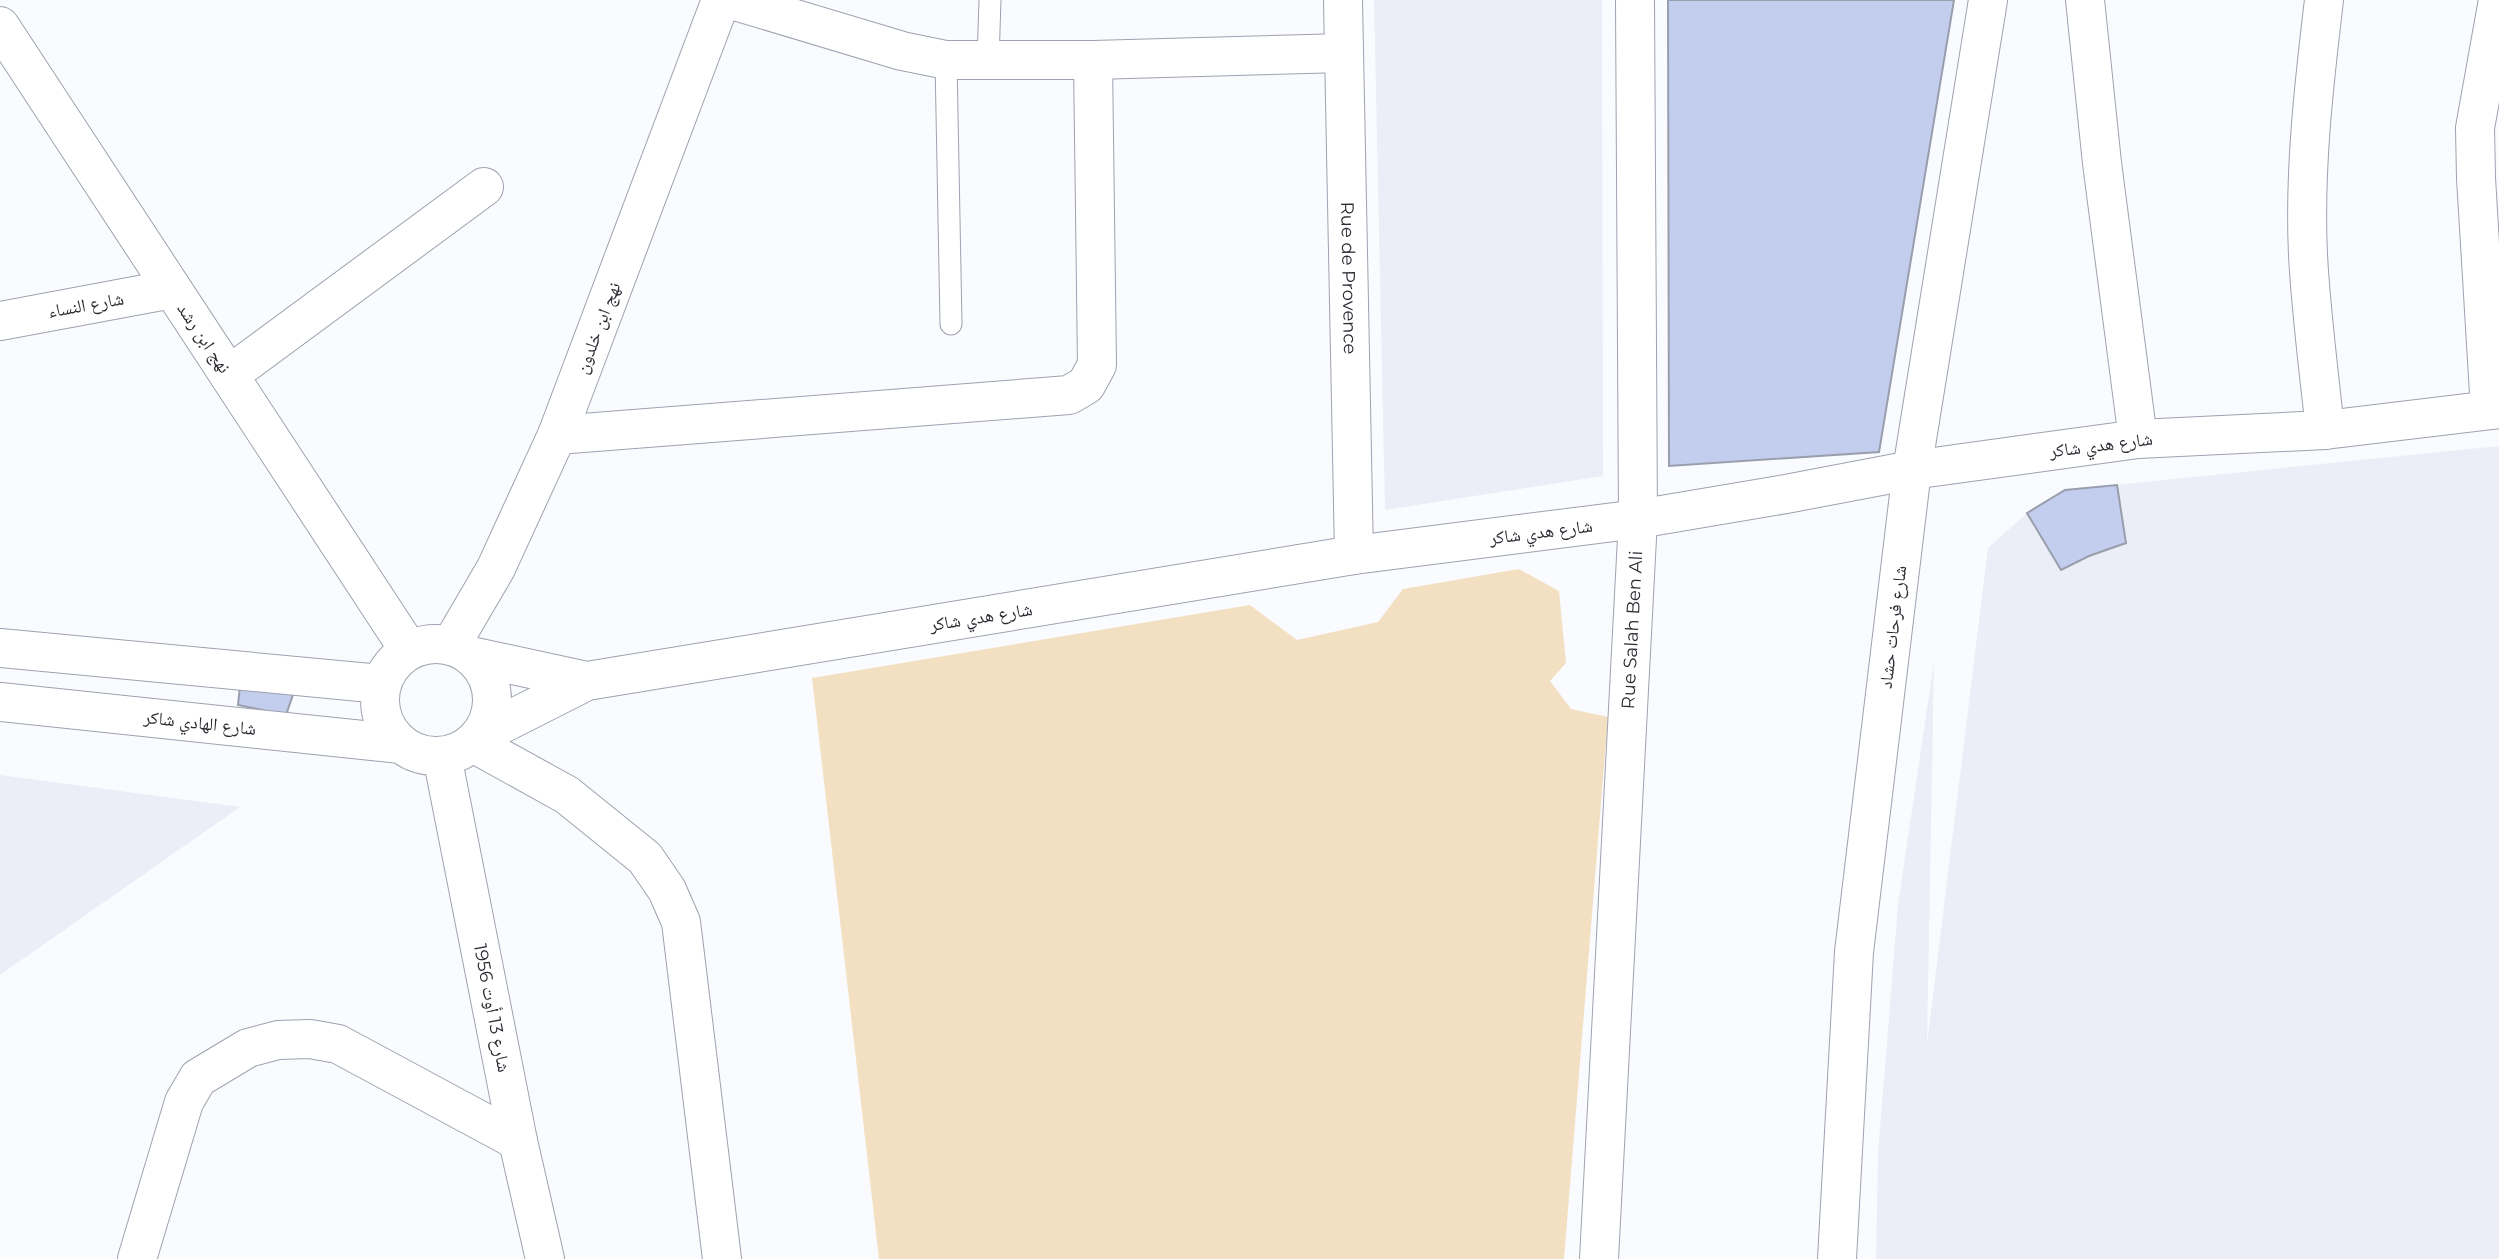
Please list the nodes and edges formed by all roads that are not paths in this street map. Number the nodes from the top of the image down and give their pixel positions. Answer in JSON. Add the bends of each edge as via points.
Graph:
{"nodes":[{"id":1,"x":721,"y":0,"type":"edge"},
{"id":2,"x":732,"y":0,"type":"edge"},
{"id":3,"x":990,"y":0,"type":"edge"},
{"id":4,"x":1343,"y":0,"type":"edge"},
{"id":5,"x":1635,"y":0,"type":"edge"},
{"id":6,"x":1988,"y":0,"type":"edge"},
{"id":7,"x":2085,"y":0,"type":"edge"},
{"id":8,"x":2324,"y":0,"type":"edge"},
{"id":9,"x":2498,"y":0,"type":"edge"},
{"id":10,"x":0,"y":26,"type":"edge"},
{"id":11,"x":1344,"y":53,"type":"junction"},
{"id":12,"x":946,"y":60,"type":"junction"},
{"id":13,"x":1093,"y":60,"type":"junction"},
{"id":14,"x":988,"y":61,"type":"junction"},
{"id":15,"x":484,"y":187,"type":"dead end"},
{"id":16,"x":172,"y":289,"type":"junction"},
{"id":17,"x":0,"y":321,"type":"edge"},
{"id":18,"x":951,"y":324,"type":"dead end"},
{"id":19,"x":229,"y":375,"type":"junction"},
{"id":20,"x":2495,"y":409,"type":"edge"},
{"id":21,"x":2325,"y":430,"type":"junction"},
{"id":22,"x":557,"y":435,"type":"junction"},
{"id":23,"x":2138,"y":439,"type":"junction"},
{"id":24,"x":1912,"y":470,"type":"junction"},
{"id":25,"x":1638,"y":519,"type":"junction"},
{"id":26,"x":1354,"y":555,"type":"junction"},
{"id":27,"x":0,"y":648,"type":"edge"},
{"id":28,"x":409,"y":650,"type":"junction"},
{"id":29,"x":461,"y":651,"type":"junction"},
{"id":30,"x":587,"y":681,"type":"junction"},
{"id":31,"x":381,"y":684,"type":"junction"},
{"id":32,"x":0,"y":702,"type":"edge"},
{"id":33,"x":401,"y":744,"type":"junction"},
{"id":34,"x":465,"y":745,"type":"junction"},
{"id":35,"x":518,"y":1141,"type":"junction"},
{"id":36,"x":137,"y":1259,"type":"edge"},
{"id":37,"x":545,"y":1259,"type":"edge"},
{"id":38,"x":722,"y":1259,"type":"edge"},
{"id":39,"x":1600,"y":1259,"type":"edge"},
{"id":40,"x":1838,"y":1259,"type":"edge"}],
"edges":[{"from":1,"to":22,"type":"street","name":"نهج ابن خلدون"},
{"from":2,"to":12,"type":"street"},
{"from":3,"to":14,"type":"lane"},
{"from":4,"to":11,"type":"street","name":"Rue de Provence"},
{"from":5,"to":25,"type":"street","name":"Rue Salah Ben Ali"},
{"from":6,"to":24,"type":"street","name":"شارع فرحات حشاد"},
{"from":7,"to":23,"type":"street"},
{"from":8,"to":21,"type":"street","via":[[2313,102],[2308,256]]},
{"from":9,"to":20,"type":"street","via":[[2475,128]]},
{"from":10,"to":16,"type":"street","name":"نهج ابن رشد"},
{"from":11,"to":13,"type":"street"},
{"from":11,"to":26,"type":"street","name":"Rue de Provence"},
{"from":12,"to":14,"type":"street"},
{"from":12,"to":18,"type":"lane"},
{"from":13,"to":14,"type":"street"},
{"from":13,"to":22,"type":"street","via":[[1097,365],[1086,385],[1069,395]]},
{"from":15,"to":19,"type":"street"},
{"from":16,"to":17,"type":"street","name":"شارع النساء"},
{"from":16,"to":19,"type":"street","name":"نهج ابن رشد"},
{"from":19,"to":28,"type":"street","name":"نهج ابن رشد"},
{"from":20,"to":21,"type":"street","name":"شارع هدي شاكر"},
{"from":21,"to":23,"type":"street","name":"شارع هدي شاكر"},
{"from":22,"to":29,"type":"street","name":"نهج ابن خلدون"},
{"from":23,"to":24,"type":"street","name":"شارع هدي شاكر"},
{"from":24,"to":25,"type":"street","name":"شارع هدي شاكر"},
{"from":24,"to":40,"type":"street","name":"شارع فرحات حشاد","via":[[1854,952]]},
{"from":25,"to":26,"type":"street","name":"شارع هدي شاكر"},
{"from":25,"to":39,"type":"street","name":"Rue Salah Ben Ali"},
{"from":26,"to":30,"type":"street","name":"شارع هدي شاكر"},
{"from":27,"to":31,"type":"street"},
{"from":28,"to":29,"type":"street","via":[[430,643]]},
{"from":28,"to":31,"type":"street","via":[[392,664]]},
{"from":29,"to":30,"type":"street"},
{"from":29,"to":34,"type":"street","via":[[485,673],[492,694],[490,715]]},
{"from":30,"to":34,"type":"street"},
{"from":31,"to":33,"type":"street","via":[[380,706],[387,727]]},
{"from":32,"to":33,"type":"street","name":"شارع الهادي شاكر"},
{"from":33,"to":34,"type":"street","via":[[420,754]]},
{"from":34,"to":35,"type":"street","name":"شارع 13 أوت 1956"},
{"from":34,"to":38,"type":"street","via":[[567,795],[645,858],[667,890],[681,922]]},
{"from":35,"to":36,"type":"street","via":[[338,1044],[310,1039],[248,1048],[198,1078],[184,1102]]},
{"from":35,"to":37,"type":"street","name":"شارع 13 أوت 1956"}]}
